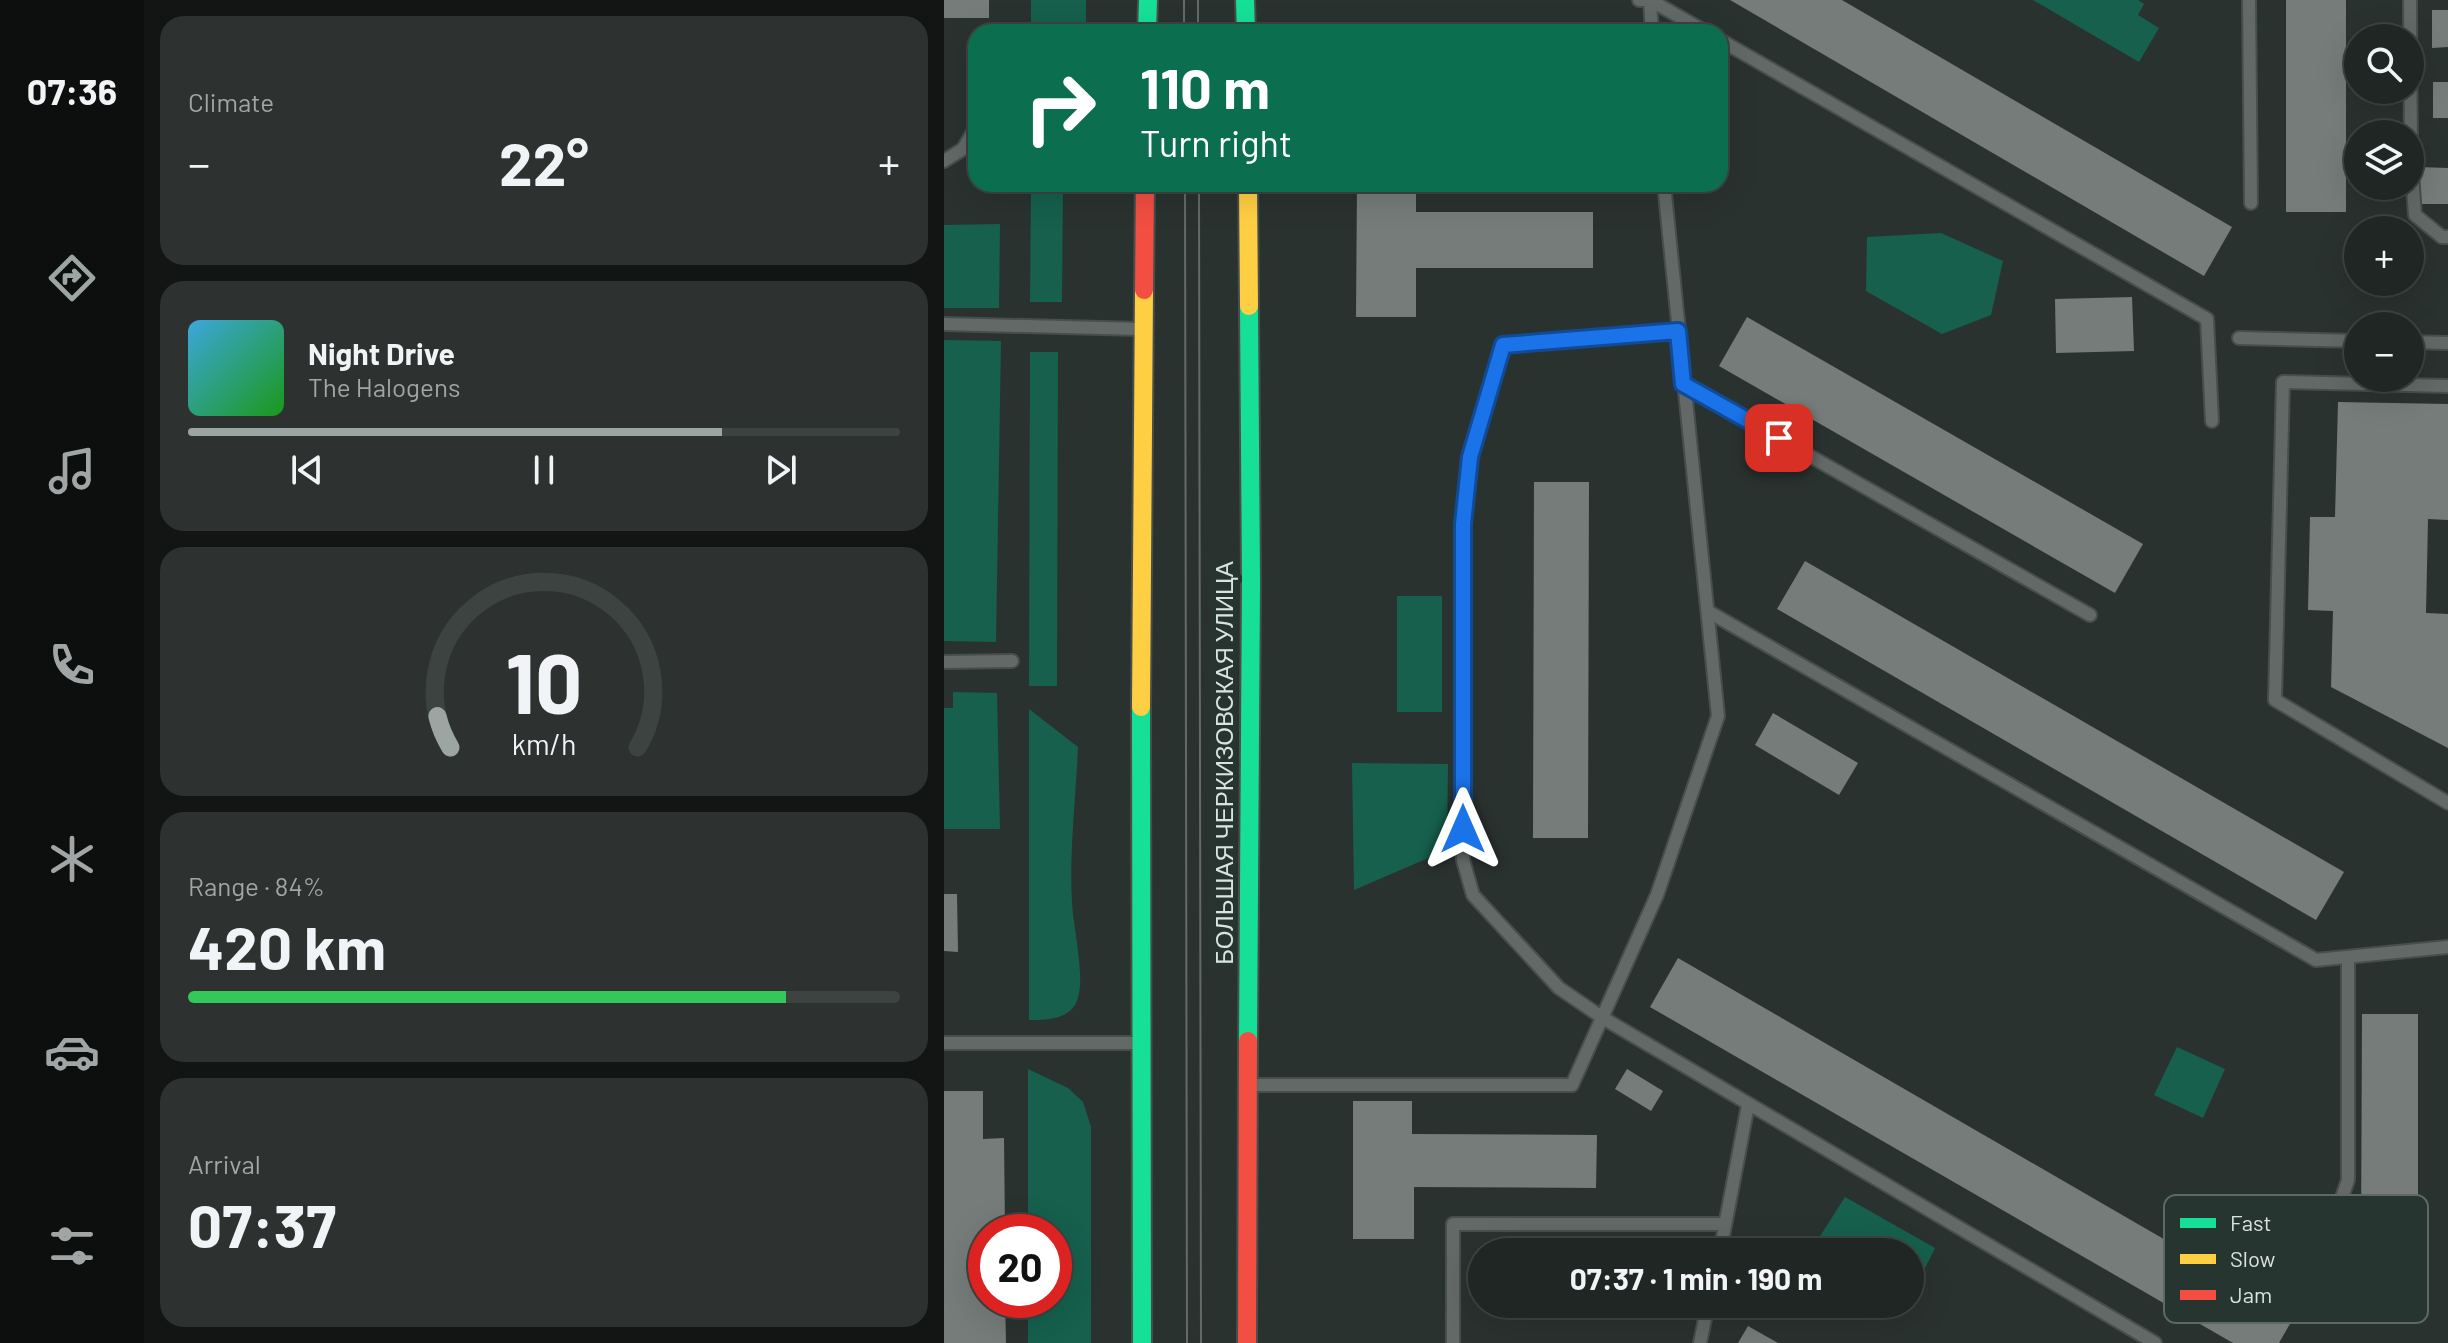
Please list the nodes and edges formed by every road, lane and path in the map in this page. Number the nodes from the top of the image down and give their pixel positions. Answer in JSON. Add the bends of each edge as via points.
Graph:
{"nodes":[{"id":1,"x":1148,"y":0,"type":"edge"},
{"id":2,"x":1245,"y":0,"type":"edge"},
{"id":3,"x":1639,"y":0,"type":"edge"},
{"id":4,"x":1650,"y":0,"type":"edge"},
{"id":5,"x":2249,"y":0,"type":"edge"},
{"id":6,"x":2410,"y":0,"type":"edge"},
{"id":7,"x":1147,"y":24,"type":"edge"},
{"id":8,"x":1246,"y":24,"type":"edge"},
{"id":9,"x":1652,"y":24,"type":"edge"},
{"id":10,"x":1692,"y":24,"type":"edge"},
{"id":11,"x":1728,"y":45,"type":"edge"},
{"id":12,"x":968,"y":141,"type":"edge"},
{"id":13,"x":944,"y":161,"type":"edge"},
{"id":14,"x":1145,"y":192,"type":"edge"},
{"id":15,"x":1248,"y":192,"type":"edge"},
{"id":16,"x":1665,"y":192,"type":"edge"},
{"id":17,"x":2251,"y":203,"type":"dead end"},
{"id":18,"x":2448,"y":237,"type":"edge"},
{"id":19,"x":944,"y":324,"type":"edge"},
{"id":20,"x":1143,"y":329,"type":"junction"},
{"id":21,"x":1678,"y":331,"type":"junction"},
{"id":22,"x":2239,"y":338,"type":"dead end"},
{"id":23,"x":2344,"y":341,"type":"edge"},
{"id":24,"x":2424,"y":342,"type":"edge"},
{"id":25,"x":2448,"y":343,"type":"edge"},
{"id":26,"x":1683,"y":384,"type":"junction"},
{"id":27,"x":2448,"y":386,"type":"edge"},
{"id":28,"x":2212,"y":421,"type":"dead end"},
{"id":29,"x":1709,"y":612,"type":"junction"},
{"id":30,"x":2090,"y":615,"type":"dead end"},
{"id":31,"x":1012,"y":661,"type":"dead end"},
{"id":32,"x":944,"y":662,"type":"edge"},
{"id":33,"x":2448,"y":803,"type":"edge"},
{"id":34,"x":2448,"y":947,"type":"edge"},
{"id":35,"x":2348,"y":957,"type":"junction"},
{"id":36,"x":1603,"y":1018,"type":"junction"},
{"id":37,"x":1140,"y":1042,"type":"junction"},
{"id":38,"x":944,"y":1043,"type":"edge"},
{"id":39,"x":1247,"y":1085,"type":"junction"},
{"id":40,"x":1748,"y":1105,"type":"junction"},
{"id":41,"x":2343,"y":1195,"type":"edge"},
{"id":42,"x":1725,"y":1224,"type":"junction"},
{"id":43,"x":1722,"y":1238,"type":"edge"},
{"id":44,"x":1705,"y":1318,"type":"edge"},
{"id":45,"x":1142,"y":1343,"type":"edge"},
{"id":46,"x":1247,"y":1343,"type":"edge"},
{"id":47,"x":1453,"y":1343,"type":"edge"},
{"id":48,"x":1700,"y":1343,"type":"edge"},
{"id":49,"x":2155,"y":1343,"type":"edge"}],
"edges":[{"from":1,"to":7,"type":"main road"},
{"from":2,"to":8,"type":"main road"},
{"from":3,"to":4,"type":"lane"},
{"from":4,"to":9,"type":"lane"},
{"from":4,"to":10,"type":"lane"},
{"from":5,"to":17,"type":"lane"},
{"from":6,"to":18,"type":"lane","via":[[2415,215]]},
{"from":11,"to":28,"type":"lane","via":[[2207,319]]},
{"from":12,"to":13,"type":"lane"},
{"from":14,"to":20,"type":"main road"},
{"from":15,"to":39,"type":"main road","name":"БОЛЬШАЯ ЧЕРКИЗОВСКАЯ УЛИЦА"},
{"from":16,"to":21,"type":"lane"},
{"from":19,"to":20,"type":"lane"},
{"from":20,"to":37,"type":"main road"},
{"from":21,"to":26,"type":"lane"},
{"from":21,"to":36,"type":"lane","via":[[1503,345],[1470,457],[1463,524],[1463,860],[1473,895],[1559,988]]},
{"from":22,"to":23,"type":"lane"},
{"from":24,"to":25,"type":"lane"},
{"from":26,"to":29,"type":"lane"},
{"from":26,"to":30,"type":"lane"},
{"from":27,"to":33,"type":"lane","via":[[2283,382],[2275,700]]},
{"from":29,"to":35,"type":"lane","via":[[2316,960]]},
{"from":29,"to":36,"type":"lane","via":[[1718,716],[1657,895]]},
{"from":31,"to":32,"type":"lane"},
{"from":34,"to":35,"type":"lane"},
{"from":35,"to":41,"type":"lane","via":[[2348,1180]]},
{"from":36,"to":39,"type":"lane","via":[[1572,1085]]},
{"from":36,"to":40,"type":"lane"},
{"from":37,"to":38,"type":"lane"},
{"from":37,"to":45,"type":"main road"},
{"from":39,"to":46,"type":"main road","name":"БОЛЬШАЯ ЧЕРКИЗОВСКАЯ УЛИЦА"},
{"from":40,"to":42,"type":"lane"},
{"from":40,"to":49,"type":"lane"},
{"from":42,"to":43,"type":"lane"},
{"from":42,"to":47,"type":"lane","via":[[1453,1224]]},
{"from":44,"to":48,"type":"lane"}]}
